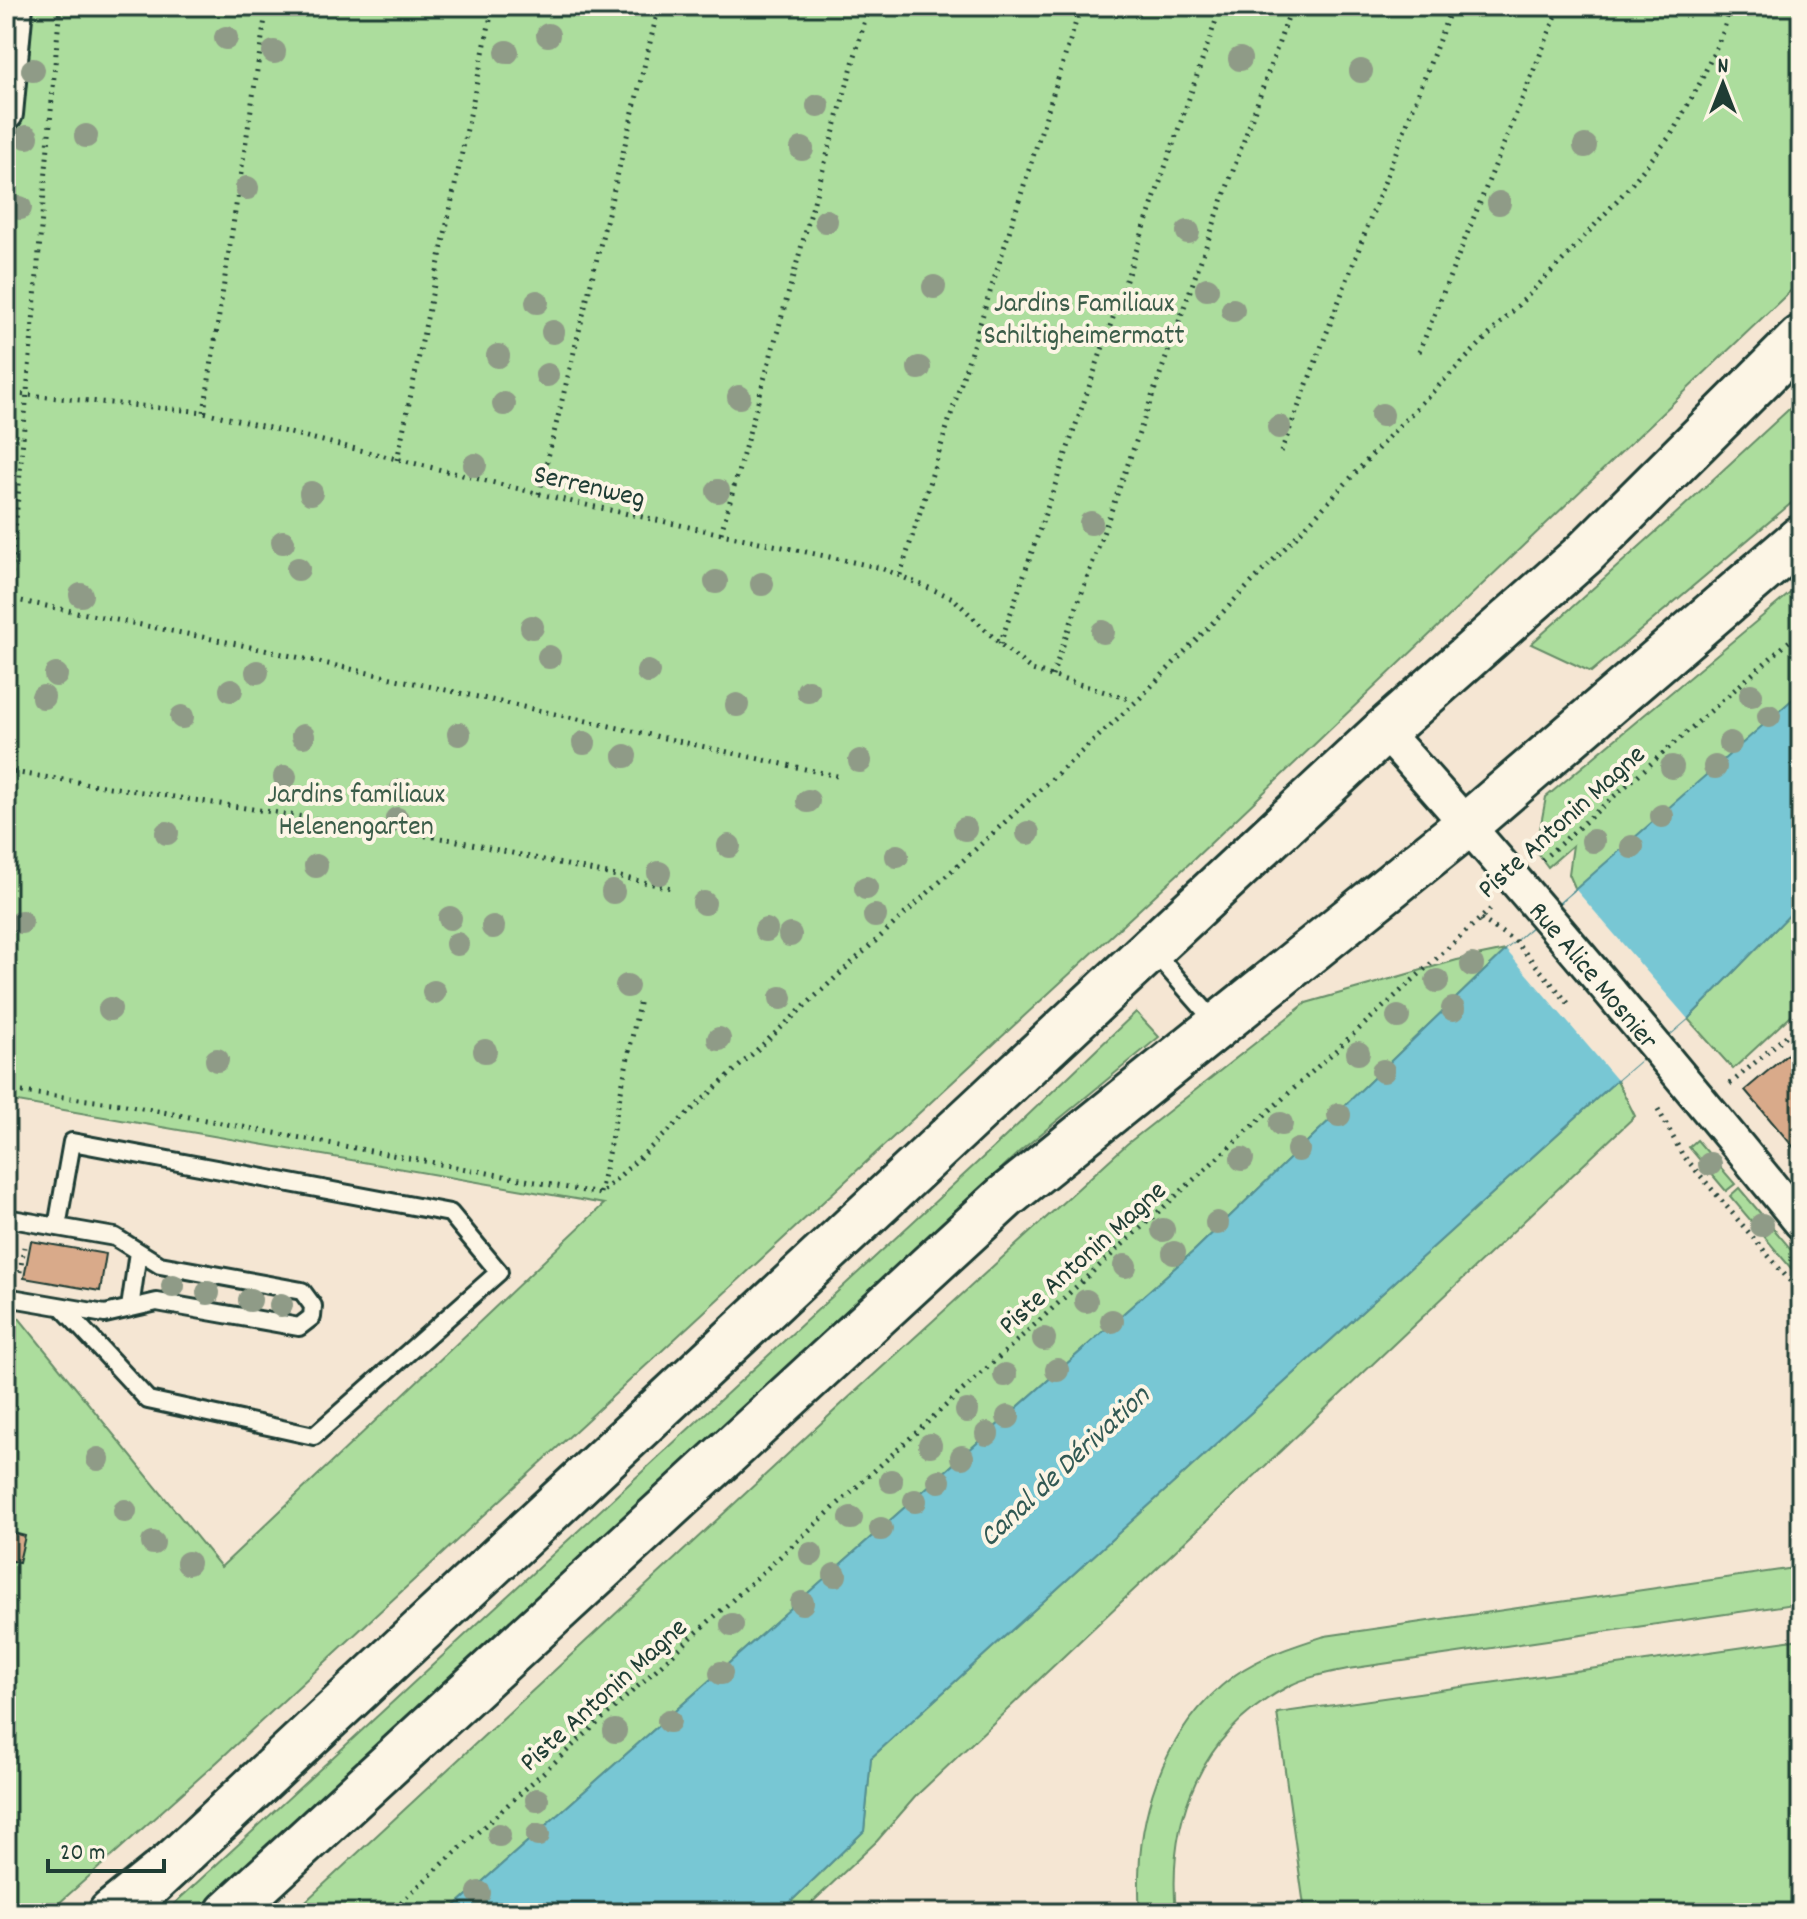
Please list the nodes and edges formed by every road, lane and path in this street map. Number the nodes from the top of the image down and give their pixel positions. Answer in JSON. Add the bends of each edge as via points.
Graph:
{"nodes":[{"id":1,"x":16,"y":6,"type":"edge"},
{"id":2,"x":60,"y":6,"type":"edge"},
{"id":3,"x":267,"y":6,"type":"edge"},
{"id":4,"x":493,"y":6,"type":"edge"},
{"id":5,"x":659,"y":6,"type":"edge"},
{"id":6,"x":869,"y":6,"type":"edge"},
{"id":7,"x":1081,"y":6,"type":"edge"},
{"id":8,"x":1221,"y":6,"type":"edge"},
{"id":9,"x":1292,"y":6,"type":"edge"},
{"id":10,"x":1452,"y":6,"type":"edge"},
{"id":11,"x":1560,"y":6,"type":"edge"},
{"id":12,"x":1729,"y":6,"type":"edge"},
{"id":13,"x":6,"y":114,"type":"edge"},
{"id":14,"x":1801,"y":338,"type":"edge"},
{"id":15,"x":1419,"y":352,"type":"dead end"},
{"id":16,"x":6,"y":393,"type":"edge"},
{"id":17,"x":26,"y":394,"type":"junction"},
{"id":18,"x":204,"y":412,"type":"junction"},
{"id":19,"x":1281,"y":452,"type":"dead end"},
{"id":20,"x":397,"y":460,"type":"junction"},
{"id":21,"x":539,"y":494,"type":"junction"},
{"id":22,"x":721,"y":533,"type":"junction"},
{"id":23,"x":1801,"y":538,"type":"edge"},
{"id":24,"x":900,"y":575,"type":"junction"},
{"id":25,"x":8,"y":598,"type":"edge"},
{"id":26,"x":1801,"y":631,"type":"edge"},
{"id":27,"x":6,"y":637,"type":"edge"},
{"id":28,"x":1000,"y":644,"type":"junction"},
{"id":29,"x":1052,"y":676,"type":"junction"},
{"id":30,"x":1132,"y":700,"type":"dead end"},
{"id":31,"x":1384,"y":731,"type":"junction"},
{"id":32,"x":6,"y":771,"type":"edge"},
{"id":33,"x":837,"y":776,"type":"dead end"},
{"id":34,"x":1468,"y":824,"type":"junction"},
{"id":35,"x":1517,"y":882,"type":"junction"},
{"id":36,"x":671,"y":888,"type":"dead end"},
{"id":37,"x":1481,"y":919,"type":"junction"},
{"id":38,"x":1516,"y":942,"type":"dead end"},
{"id":39,"x":1151,"y":949,"type":"junction"},
{"id":40,"x":640,"y":999,"type":"dead end"},
{"id":41,"x":1801,"y":1023,"type":"edge"},
{"id":42,"x":1218,"y":1025,"type":"junction"},
{"id":43,"x":6,"y":1090,"type":"edge"},
{"id":44,"x":1653,"y":1101,"type":"dead end"},
{"id":45,"x":1705,"y":1106,"type":"junction"},
{"id":46,"x":600,"y":1194,"type":"junction"},
{"id":47,"x":6,"y":1218,"type":"edge"},
{"id":48,"x":28,"y":1222,"type":"junction"},
{"id":49,"x":1801,"y":1223,"type":"edge"},
{"id":50,"x":57,"y":1227,"type":"junction"},
{"id":51,"x":138,"y":1252,"type":"junction"},
{"id":52,"x":1801,"y":1294,"type":"edge"},
{"id":53,"x":11,"y":1298,"type":"edge"},
{"id":54,"x":62,"y":1307,"type":"junction"},
{"id":55,"x":130,"y":1308,"type":"junction"},
{"id":56,"x":174,"y":1862,"type":"junction"},
{"id":57,"x":111,"y":1913,"type":"edge"},
{"id":58,"x":119,"y":1913,"type":"edge"},
{"id":59,"x":228,"y":1913,"type":"edge"},
{"id":60,"x":389,"y":1913,"type":"edge"}],
"edges":[{"from":1,"to":13,"type":"street"},
{"from":2,"to":17,"type":"path"},
{"from":3,"to":18,"type":"path"},
{"from":4,"to":20,"type":"path"},
{"from":5,"to":21,"type":"path"},
{"from":6,"to":22,"type":"path"},
{"from":7,"to":24,"type":"path"},
{"from":8,"to":28,"type":"path"},
{"from":9,"to":29,"type":"path"},
{"from":10,"to":19,"type":"path"},
{"from":11,"to":15,"type":"path"},
{"from":12,"to":46,"type":"path","via":[[1724,30],[1671,135],[1566,257],[1140,698]]},
{"from":14,"to":31,"type":"main road","via":[[1584,554]]},
{"from":16,"to":17,"type":"path","name":"Serrenweg"},
{"from":17,"to":18,"type":"path","name":"Serrenweg"},
{"from":17,"to":25,"type":"path"},
{"from":18,"to":20,"type":"path","name":"Serrenweg"},
{"from":20,"to":21,"type":"path","name":"Serrenweg"},
{"from":21,"to":22,"type":"path","name":"Serrenweg"},
{"from":22,"to":24,"type":"path","name":"Serrenweg"},
{"from":23,"to":34,"type":"main road"},
{"from":24,"to":28,"type":"path","name":"Serrenweg","via":[[953,598]]},
{"from":25,"to":27,"type":"path"},
{"from":25,"to":33,"type":"path"},
{"from":26,"to":35,"type":"path","name":"Piste Antonin Magne"},
{"from":28,"to":29,"type":"path","name":"Serrenweg","via":[[1032,670]]},
{"from":29,"to":30,"type":"path","name":"Serrenweg"},
{"from":31,"to":34,"type":"street","name":"Rue Alice Mosnier"},
{"from":31,"to":39,"type":"main road"},
{"from":32,"to":36,"type":"path","via":[[453,840]]},
{"from":34,"to":35,"type":"street","name":"Rue Alice Mosnier"},
{"from":34,"to":42,"type":"main road"},
{"from":35,"to":37,"type":"path","name":"Piste Antonin Magne"},
{"from":35,"to":45,"type":"street","name":"Rue Alice Mosnier"},
{"from":37,"to":38,"type":"path"},
{"from":37,"to":60,"type":"path","name":"Piste Antonin Magne"},
{"from":39,"to":42,"type":"lane"},
{"from":39,"to":56,"type":"main road"},
{"from":40,"to":46,"type":"path"},
{"from":41,"to":45,"type":"path"},
{"from":42,"to":59,"type":"main road","via":[[1005,1197]]},
{"from":43,"to":46,"type":"path","via":[[120,1104]]},
{"from":44,"to":52,"type":"path","via":[[1682,1154]]},
{"from":45,"to":49,"type":"street","name":"Rue Alice Mosnier"},
{"from":47,"to":48,"type":"lane"},
{"from":48,"to":50,"type":"lane"},
{"from":48,"to":53,"type":"path"},
{"from":50,"to":51,"type":"lane","via":[[115,1237]]},
{"from":50,"to":54,"type":"lane","via":[[72,1142],[450,1213],[499,1272],[314,1436],[148,1400]]},
{"from":51,"to":55,"type":"lane"},
{"from":51,"to":55,"type":"lane","via":[[160,1265],[302,1291],[313,1306],[312,1317],[299,1327],[157,1302]]},
{"from":53,"to":54,"type":"lane"},
{"from":54,"to":55,"type":"lane","via":[[105,1314]]},
{"from":56,"to":57,"type":"main road"},
{"from":56,"to":58,"type":"main road"}]}
